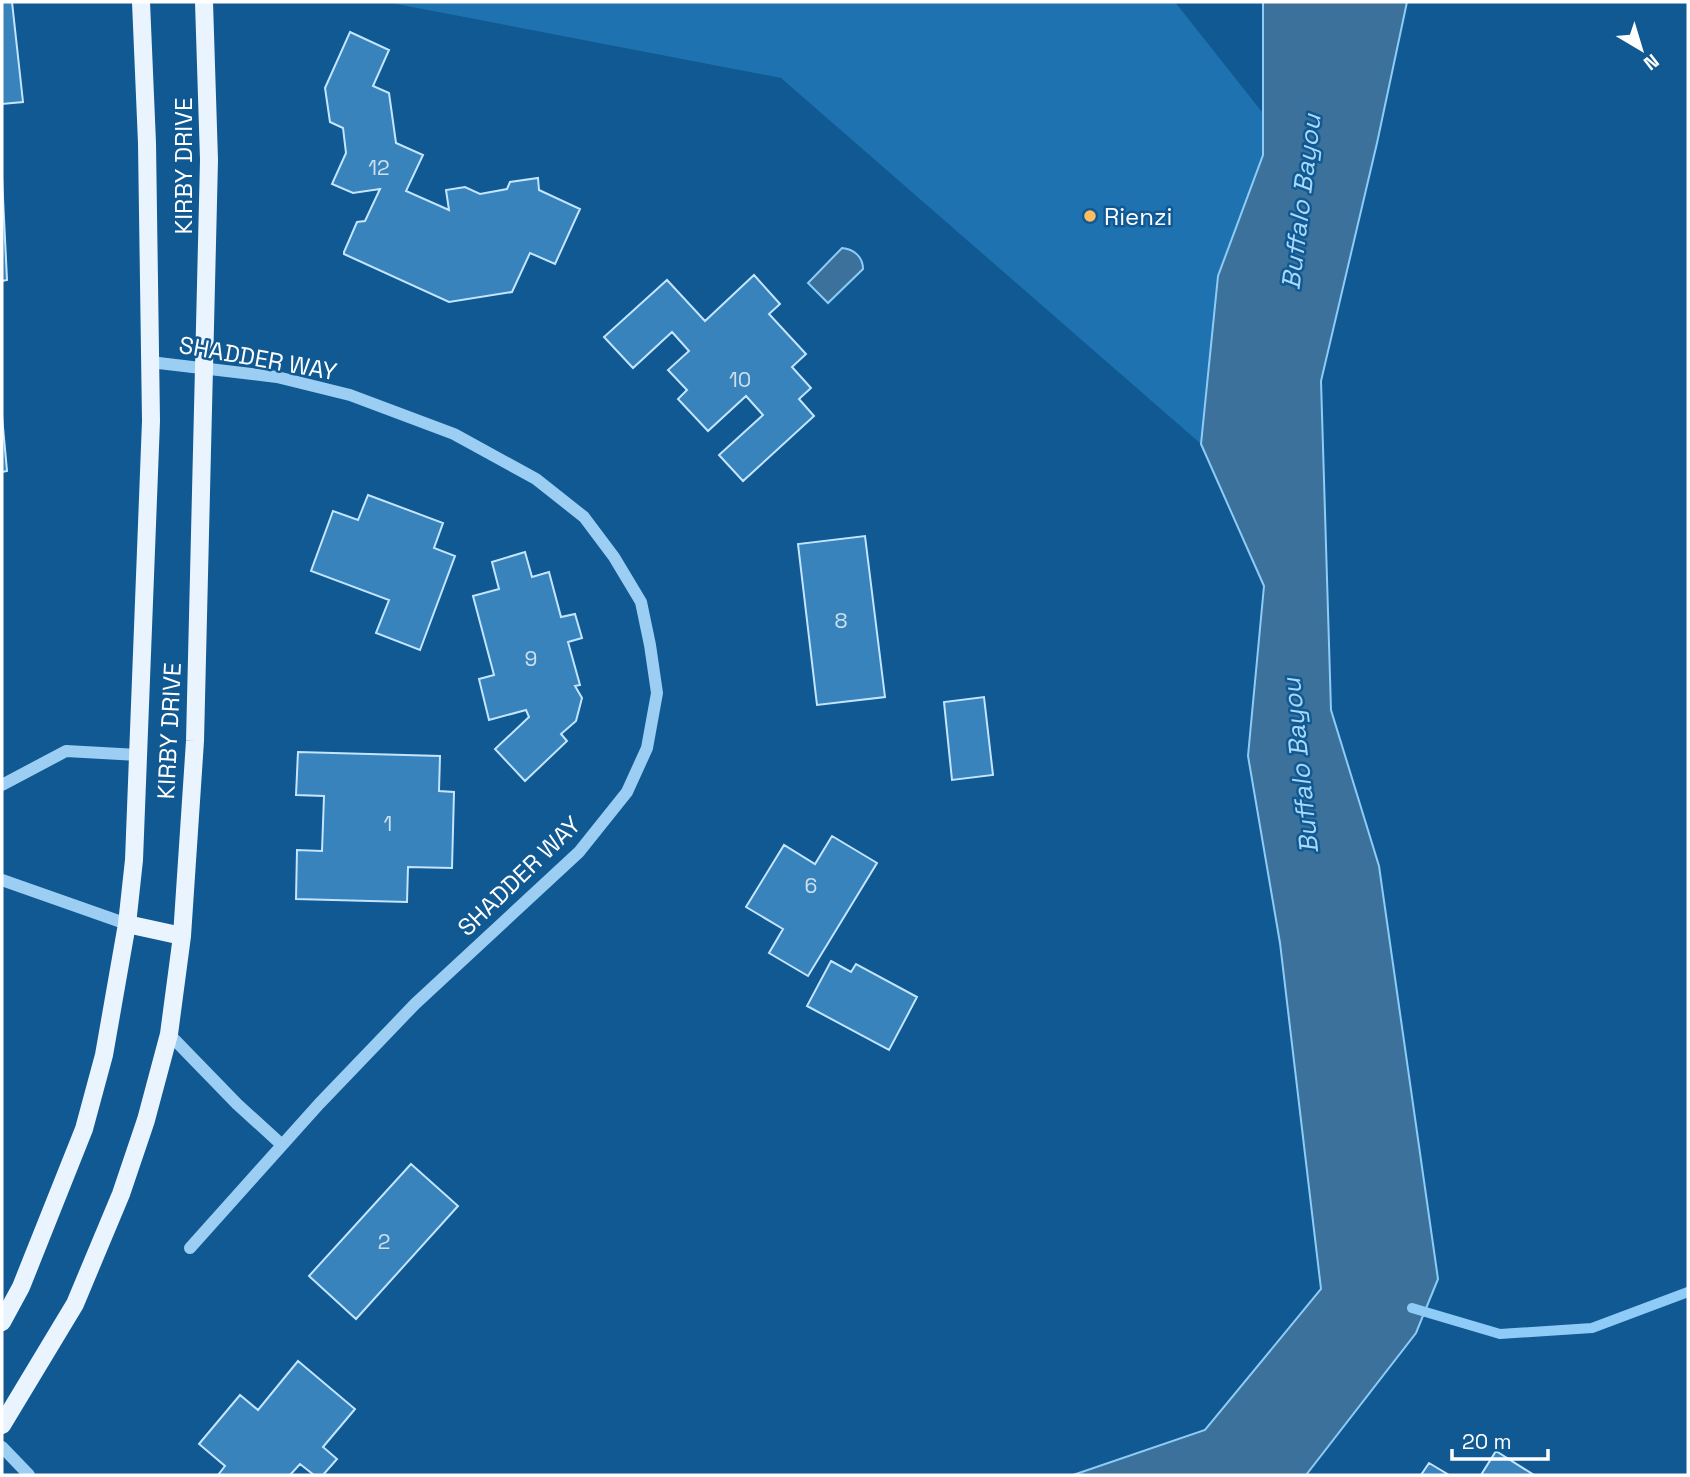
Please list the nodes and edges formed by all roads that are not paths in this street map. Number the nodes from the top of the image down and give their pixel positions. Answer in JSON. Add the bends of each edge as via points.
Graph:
{"nodes":[{"id":1,"x":141,"y":2,"type":"edge"},
{"id":2,"x":204,"y":2,"type":"edge"},
{"id":3,"x":150,"y":362,"type":"junction"},
{"id":4,"x":205,"y":367,"type":"junction"},
{"id":5,"x":138,"y":755,"type":"junction"},
{"id":6,"x":2,"y":785,"type":"edge"},
{"id":7,"x":2,"y":880,"type":"edge"},
{"id":8,"x":127,"y":924,"type":"junction"},
{"id":9,"x":182,"y":936,"type":"junction"},
{"id":10,"x":169,"y":1034,"type":"junction"},
{"id":11,"x":282,"y":1145,"type":"junction"},
{"id":12,"x":190,"y":1248,"type":"dead end"},
{"id":13,"x":2,"y":1322,"type":"edge"},
{"id":14,"x":4,"y":1416,"type":"edge"},
{"id":15,"x":2,"y":1447,"type":"edge"},
{"id":16,"x":29,"y":1475,"type":"edge"}],
"edges":[{"from":1,"to":3,"type":"main road","name":"KIRBY DRIVE"},
{"from":2,"to":4,"type":"main road","name":"KIRBY DRIVE","via":[[209,160]]},
{"from":3,"to":4,"type":"street","name":"SHADDER WAY"},
{"from":3,"to":5,"type":"main road","name":"KIRBY DRIVE"},
{"from":4,"to":9,"type":"main road","name":"KIRBY DRIVE","via":[[195,741]]},
{"from":4,"to":11,"type":"street","name":"SHADDER WAY","via":[[277,377],[349,395],[454,434],[536,479],[584,517],[641,602],[657,693],[647,748],[627,792],[579,852],[415,1004]]},
{"from":5,"to":6,"type":"street","via":[[66,751]]},
{"from":5,"to":8,"type":"main road","name":"KIRBY DRIVE"},
{"from":7,"to":8,"type":"street"},
{"from":8,"to":9,"type":"main road"},
{"from":8,"to":13,"type":"main road","name":"KIRBY DRIVE","via":[[104,1055],[84,1129],[21,1287]]},
{"from":9,"to":10,"type":"main road","name":"KIRBY DRIVE"},
{"from":10,"to":11,"type":"street"},
{"from":10,"to":14,"type":"main road","name":"KIRBY DRIVE","via":[[121,1194],[75,1304]]},
{"from":11,"to":12,"type":"street","name":"SHADDER WAY"},
{"from":15,"to":16,"type":"street"}]}
